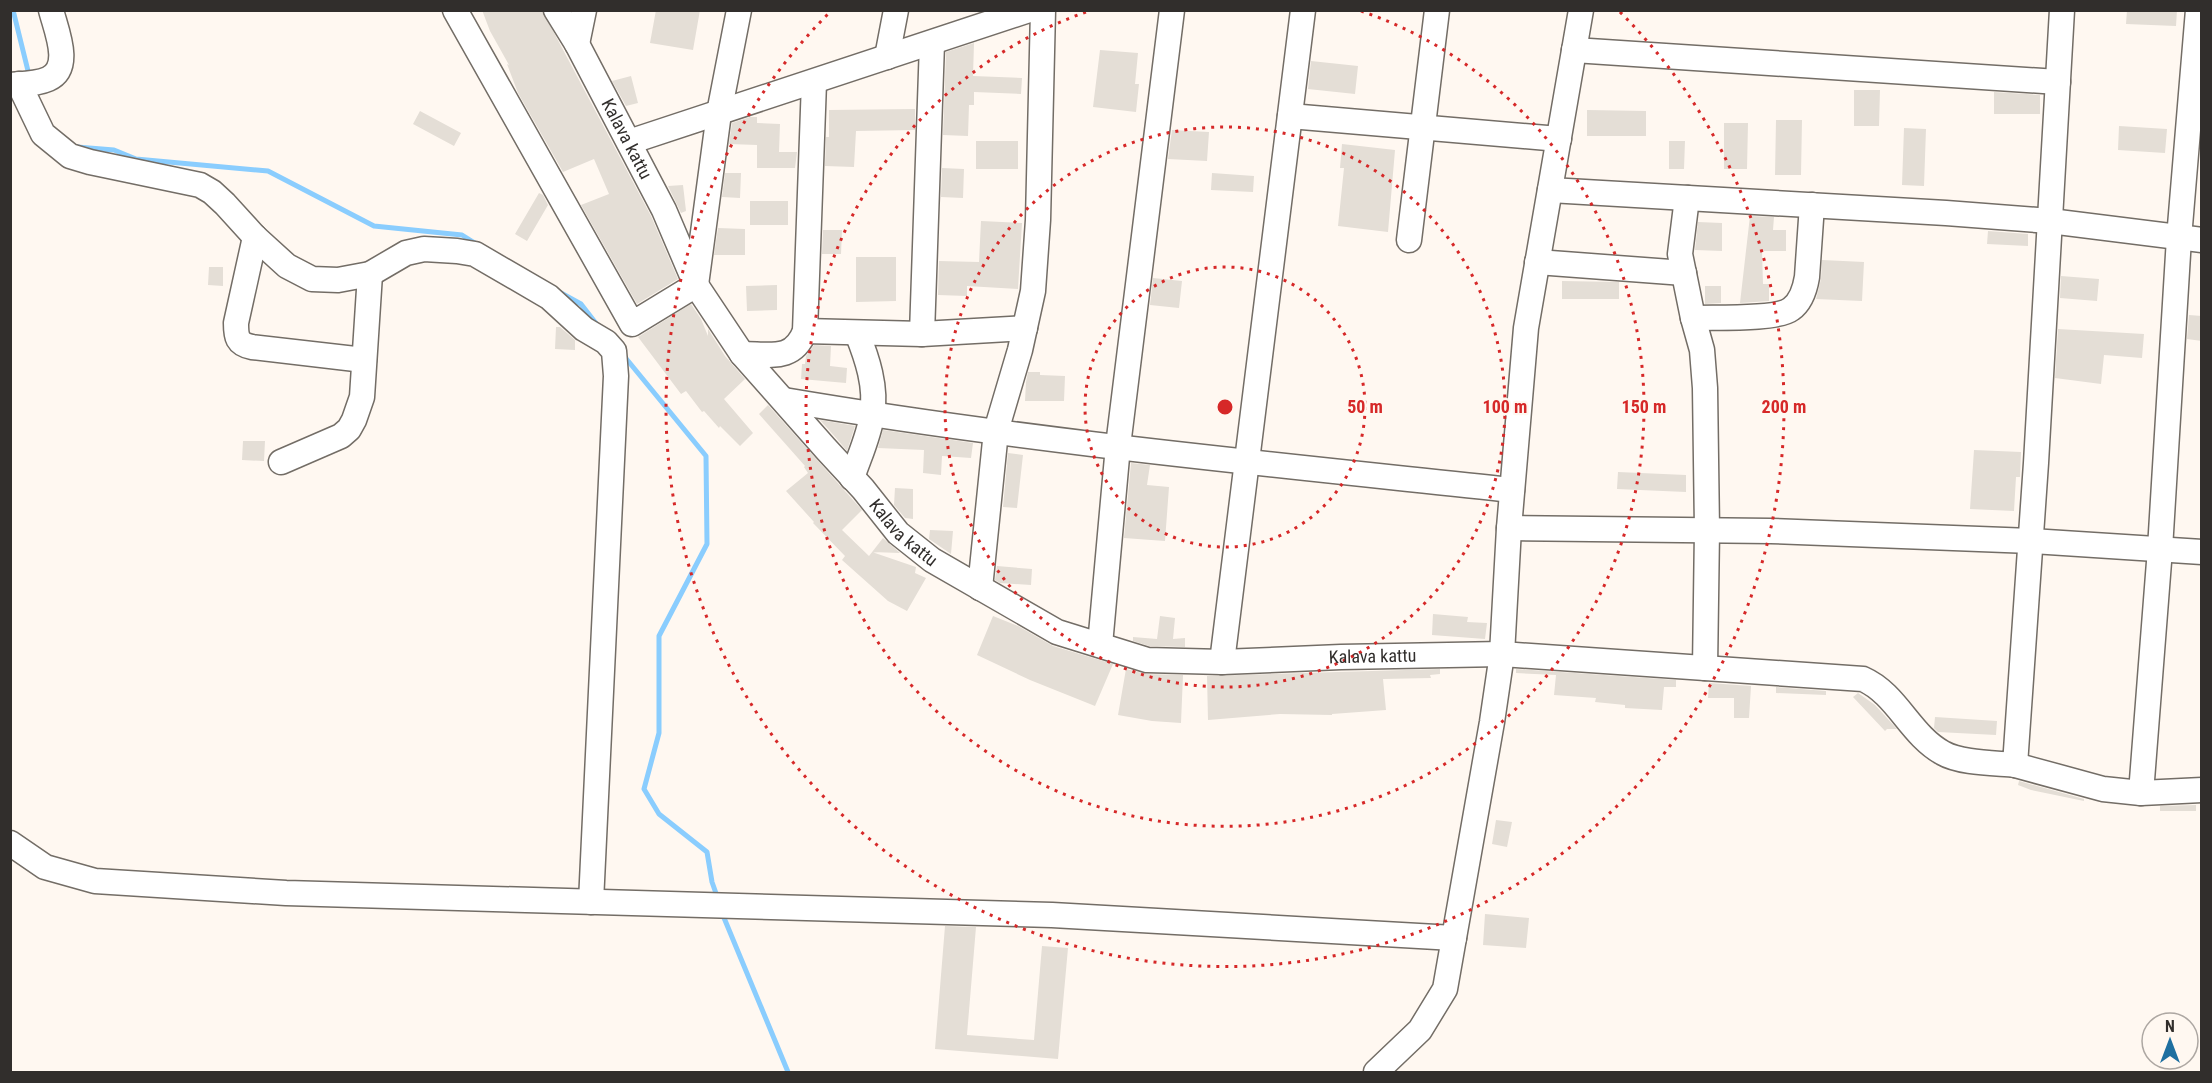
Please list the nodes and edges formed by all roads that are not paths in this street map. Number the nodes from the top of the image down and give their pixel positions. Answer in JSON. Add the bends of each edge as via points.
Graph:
{"nodes":[{"id":1,"x":51,"y":10,"type":"edge"},
{"id":2,"x":455,"y":10,"type":"edge"},
{"id":3,"x":556,"y":10,"type":"edge"},
{"id":4,"x":584,"y":10,"type":"edge"},
{"id":5,"x":739,"y":10,"type":"edge"},
{"id":6,"x":896,"y":10,"type":"edge"},
{"id":7,"x":1029,"y":10,"type":"edge"},
{"id":8,"x":1043,"y":10,"type":"edge"},
{"id":9,"x":1172,"y":10,"type":"edge"},
{"id":10,"x":1303,"y":10,"type":"edge"},
{"id":11,"x":1437,"y":10,"type":"edge"},
{"id":12,"x":1581,"y":10,"type":"edge"},
{"id":13,"x":2062,"y":10,"type":"edge"},
{"id":14,"x":2198,"y":10,"type":"edge"},
{"id":15,"x":932,"y":43,"type":"junction"},
{"id":16,"x":577,"y":44,"type":"junction"},
{"id":17,"x":1574,"y":50,"type":"junction"},
{"id":18,"x":887,"y":57,"type":"junction"},
{"id":19,"x":814,"y":82,"type":"junction"},
{"id":20,"x":2058,"y":82,"type":"junction"},
{"id":21,"x":22,"y":84,"type":"edge"},
{"id":22,"x":719,"y":113,"type":"junction"},
{"id":23,"x":1290,"y":116,"type":"junction"},
{"id":24,"x":1422,"y":127,"type":"junction"},
{"id":25,"x":1559,"y":138,"type":"junction"},
{"id":26,"x":629,"y":142,"type":"junction"},
{"id":27,"x":1550,"y":190,"type":"junction"},
{"id":28,"x":1687,"y":198,"type":"junction"},
{"id":29,"x":1812,"y":205,"type":"junction"},
{"id":30,"x":2049,"y":221,"type":"junction"},
{"id":31,"x":255,"y":237,"type":"junction"},
{"id":32,"x":2190,"y":239,"type":"edge"},
{"id":33,"x":1409,"y":240,"type":"dead end"},
{"id":34,"x":1537,"y":262,"type":"junction"},
{"id":35,"x":1684,"y":273,"type":"junction"},
{"id":36,"x":370,"y":274,"type":"junction"},
{"id":37,"x":696,"y":285,"type":"junction"},
{"id":38,"x":1693,"y":318,"type":"junction"},
{"id":39,"x":1025,"y":328,"type":"junction"},
{"id":40,"x":805,"y":331,"type":"junction"},
{"id":41,"x":856,"y":333,"type":"junction"},
{"id":42,"x":922,"y":334,"type":"junction"},
{"id":43,"x":616,"y":335,"type":"junction"},
{"id":44,"x":742,"y":354,"type":"junction"},
{"id":45,"x":364,"y":360,"type":"junction"},
{"id":46,"x":784,"y":400,"type":"junction"},
{"id":47,"x":872,"y":415,"type":"junction"},
{"id":48,"x":996,"y":431,"type":"junction"},
{"id":49,"x":1119,"y":446,"type":"junction"},
{"id":50,"x":281,"y":462,"type":"dead end"},
{"id":51,"x":1247,"y":462,"type":"junction"},
{"id":52,"x":852,"y":478,"type":"junction"},
{"id":53,"x":1512,"y":490,"type":"junction"},
{"id":54,"x":1509,"y":528,"type":"junction"},
{"id":55,"x":1707,"y":530,"type":"junction"},
{"id":56,"x":2031,"y":541,"type":"junction"},
{"id":57,"x":2160,"y":549,"type":"junction"},
{"id":58,"x":2202,"y":552,"type":"edge"},
{"id":59,"x":980,"y":588,"type":"junction"},
{"id":60,"x":1100,"y":645,"type":"junction"},
{"id":61,"x":1502,"y":654,"type":"junction"},
{"id":62,"x":1222,"y":662,"type":"junction"},
{"id":63,"x":1705,"y":668,"type":"junction"},
{"id":64,"x":2015,"y":765,"type":"junction"},
{"id":65,"x":2202,"y":790,"type":"edge"},
{"id":66,"x":2140,"y":793,"type":"junction"},
{"id":67,"x":10,"y":843,"type":"edge"},
{"id":68,"x":591,"y":903,"type":"junction"},
{"id":69,"x":1454,"y":938,"type":"junction"},
{"id":70,"x":1376,"y":1072,"type":"edge"}],
"edges":[{"from":1,"to":21,"type":"street","via":[[61,52],[56,74],[45,81]]},
{"from":2,"to":43,"type":"street"},
{"from":3,"to":16,"type":"street","name":"Kalava kattu"},
{"from":4,"to":16,"type":"street"},
{"from":5,"to":22,"type":"street"},
{"from":6,"to":18,"type":"street"},
{"from":7,"to":15,"type":"street"},
{"from":8,"to":39,"type":"street","via":[[1038,220],[1033,291]]},
{"from":9,"to":49,"type":"street"},
{"from":10,"to":23,"type":"street"},
{"from":11,"to":24,"type":"street"},
{"from":12,"to":17,"type":"street"},
{"from":13,"to":20,"type":"street"},
{"from":14,"to":32,"type":"street"},
{"from":15,"to":18,"type":"street"},
{"from":15,"to":42,"type":"street"},
{"from":16,"to":26,"type":"street","name":"Kalava kattu"},
{"from":17,"to":20,"type":"street"},
{"from":17,"to":25,"type":"street"},
{"from":18,"to":19,"type":"street"},
{"from":19,"to":22,"type":"street"},
{"from":19,"to":40,"type":"street"},
{"from":20,"to":30,"type":"street"},
{"from":21,"to":31,"type":"street","via":[[43,134],[70,156],[200,185],[225,204]]},
{"from":22,"to":26,"type":"street"},
{"from":22,"to":37,"type":"street"},
{"from":23,"to":24,"type":"street"},
{"from":23,"to":51,"type":"street"},
{"from":24,"to":25,"type":"street"},
{"from":24,"to":33,"type":"street"},
{"from":25,"to":27,"type":"street"},
{"from":26,"to":37,"type":"street","name":"Kalava kattu"},
{"from":27,"to":28,"type":"street"},
{"from":27,"to":34,"type":"street"},
{"from":28,"to":29,"type":"street"},
{"from":28,"to":35,"type":"street","via":[[1680,254]]},
{"from":29,"to":30,"type":"street"},
{"from":29,"to":38,"type":"street","via":[[1807,276],[1796,305],[1775,315]]},
{"from":30,"to":32,"type":"street"},
{"from":30,"to":56,"type":"street"},
{"from":31,"to":36,"type":"street","via":[[287,266],[312,279],[338,280]]},
{"from":31,"to":45,"type":"street","via":[[236,323],[240,343]]},
{"from":32,"to":57,"type":"street"},
{"from":34,"to":35,"type":"street"},
{"from":34,"to":53,"type":"street","via":[[1526,328]]},
{"from":35,"to":38,"type":"street"},
{"from":36,"to":43,"type":"street","via":[[406,253],[424,249],[475,254],[549,297],[584,329]]},
{"from":36,"to":45,"type":"street"},
{"from":37,"to":43,"type":"street"},
{"from":37,"to":44,"type":"street","name":"Kalava kattu"},
{"from":38,"to":55,"type":"street","via":[[1702,350],[1705,388]]},
{"from":39,"to":42,"type":"street"},
{"from":39,"to":48,"type":"street"},
{"from":40,"to":41,"type":"street"},
{"from":40,"to":44,"type":"street","via":[[798,347],[790,352]]},
{"from":41,"to":42,"type":"street"},
{"from":41,"to":47,"type":"street","via":[[873,383]]},
{"from":43,"to":68,"type":"street"},
{"from":44,"to":46,"type":"street","name":"Kalava kattu"},
{"from":45,"to":50,"type":"street","via":[[362,397],[349,429]]},
{"from":46,"to":47,"type":"street"},
{"from":46,"to":52,"type":"street","name":"Kalava kattu"},
{"from":47,"to":48,"type":"street"},
{"from":47,"to":52,"type":"street"},
{"from":48,"to":49,"type":"street"},
{"from":48,"to":59,"type":"street"},
{"from":49,"to":51,"type":"street"},
{"from":49,"to":60,"type":"street"},
{"from":51,"to":53,"type":"street"},
{"from":51,"to":62,"type":"street"},
{"from":52,"to":59,"type":"street","name":"Kalava kattu","via":[[898,533],[932,560]]},
{"from":53,"to":54,"type":"street"},
{"from":54,"to":55,"type":"street"},
{"from":54,"to":61,"type":"street"},
{"from":55,"to":56,"type":"street"},
{"from":55,"to":63,"type":"street"},
{"from":56,"to":57,"type":"street"},
{"from":56,"to":64,"type":"street"},
{"from":57,"to":58,"type":"street"},
{"from":57,"to":66,"type":"street"},
{"from":59,"to":60,"type":"street","name":"Kalava kattu","via":[[1057,632]]},
{"from":60,"to":62,"type":"street","name":"Kalava kattu","via":[[1147,660]]},
{"from":61,"to":62,"type":"street","name":"Kalava kattu"},
{"from":61,"to":63,"type":"street","name":"Kalava kattu"},
{"from":61,"to":69,"type":"street"},
{"from":63,"to":64,"type":"street","name":"Kalava kattu","via":[[1863,679],[1876,685],[1923,739],[1945,755]]},
{"from":64,"to":66,"type":"street","name":"Kalava kattu","via":[[2103,789]]},
{"from":65,"to":66,"type":"street","name":"Kalava kattu"},
{"from":67,"to":68,"type":"street","via":[[45,867],[95,880],[286,893]]},
{"from":68,"to":69,"type":"street","via":[[1052,915]]},
{"from":69,"to":70,"type":"street","via":[[1445,989],[1420,1030]]}]}
